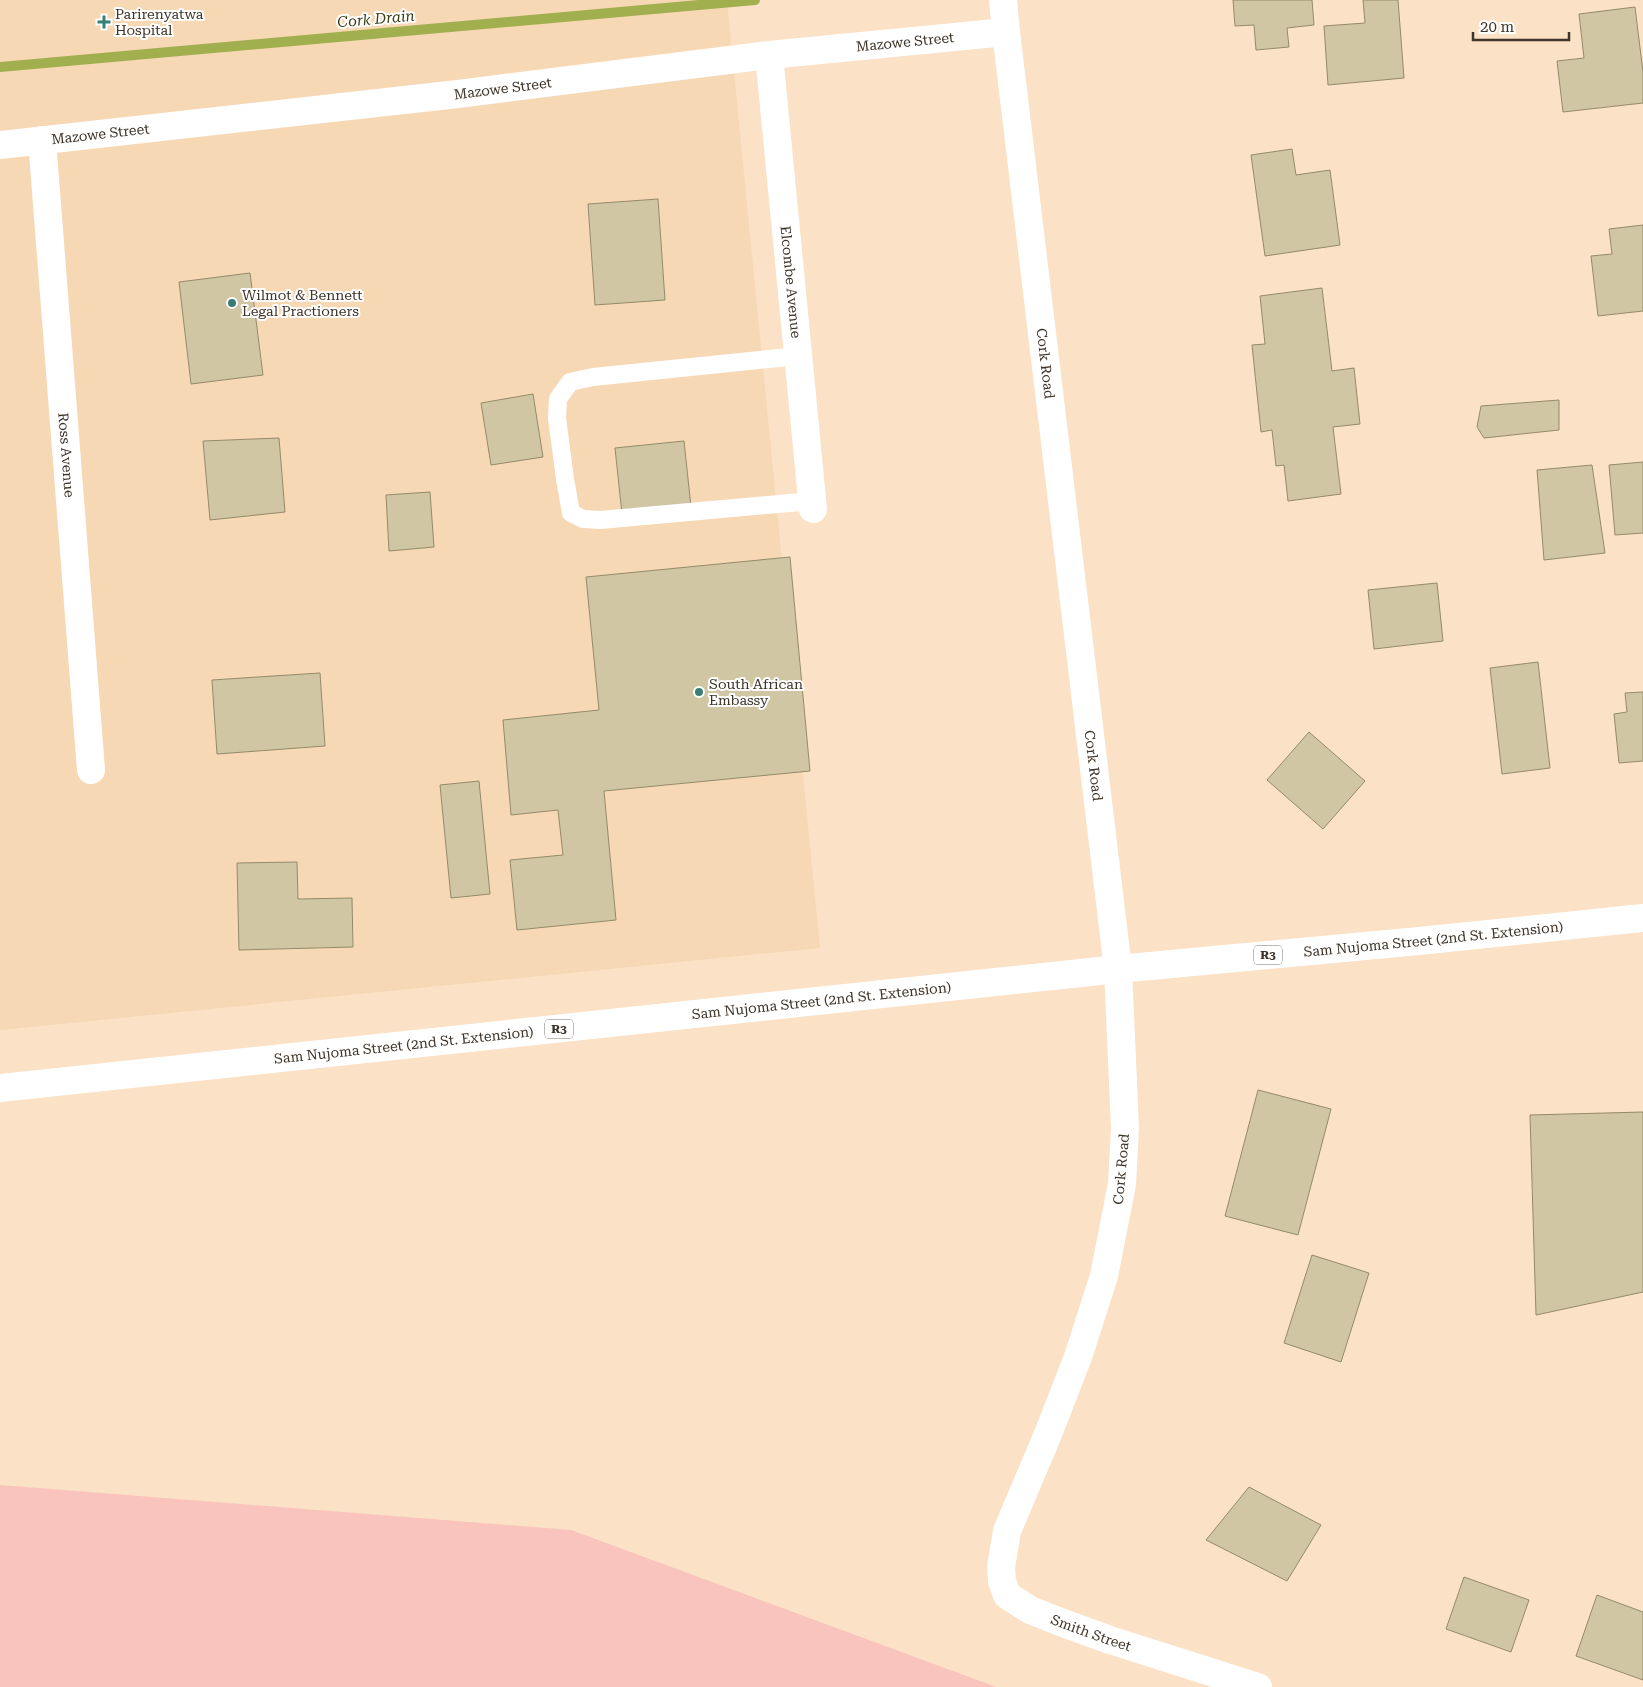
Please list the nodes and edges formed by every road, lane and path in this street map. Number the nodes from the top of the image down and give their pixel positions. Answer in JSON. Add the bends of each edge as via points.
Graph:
{"nodes":[{"id":1,"x":1004,"y":0,"type":"edge"},
{"id":2,"x":1006,"y":32,"type":"junction"},
{"id":3,"x":769,"y":55,"type":"junction"},
{"id":4,"x":42,"y":140,"type":"junction"},
{"id":5,"x":0,"y":145,"type":"edge"},
{"id":6,"x":798,"y":356,"type":"junction"},
{"id":7,"x":813,"y":505,"type":"joint"},
{"id":8,"x":91,"y":770,"type":"dead end"},
{"id":9,"x":1643,"y":918,"type":"edge"},
{"id":10,"x":1118,"y":969,"type":"junction"},
{"id":11,"x":0,"y":1088,"type":"edge"},
{"id":12,"x":1012,"y":1516,"type":"joint"},
{"id":13,"x":1258,"y":1687,"type":"edge"}],
"edges":[{"from":1,"to":2,"type":"main road","name":"Cork Road"},
{"from":2,"to":3,"type":"main road","name":"Mazowe Street"},
{"from":2,"to":10,"type":"main road","name":"Cork Road"},
{"from":3,"to":4,"type":"main road","name":"Mazowe Street","via":[[458,94]]},
{"from":3,"to":6,"type":"main road","name":"Elcombe Avenue"},
{"from":4,"to":5,"type":"main road","name":"Mazowe Street"},
{"from":4,"to":8,"type":"main road","name":"Ross Avenue"},
{"from":6,"to":7,"type":"main road","name":"Elcombe Avenue"},
{"from":6,"to":7,"type":"lane","via":[[570,382],[558,399],[557,418],[570,513],[583,519]]},
{"from":9,"to":10,"type":"main road","name":"Sam Nujoma Street (2nd St. Extension)","number":"R3"},
{"from":10,"to":11,"type":"main road","name":"Sam Nujoma Street (2nd St. Extension)","number":"R3"},
{"from":10,"to":12,"type":"main road","name":"Cork Road","via":[[1125,1128],[1122,1184],[1104,1276],[1078,1357]]},
{"from":12,"to":13,"type":"main road","name":"Smith Street","via":[[1001,1567],[1007,1595],[1030,1610],[1063,1623]]}]}
